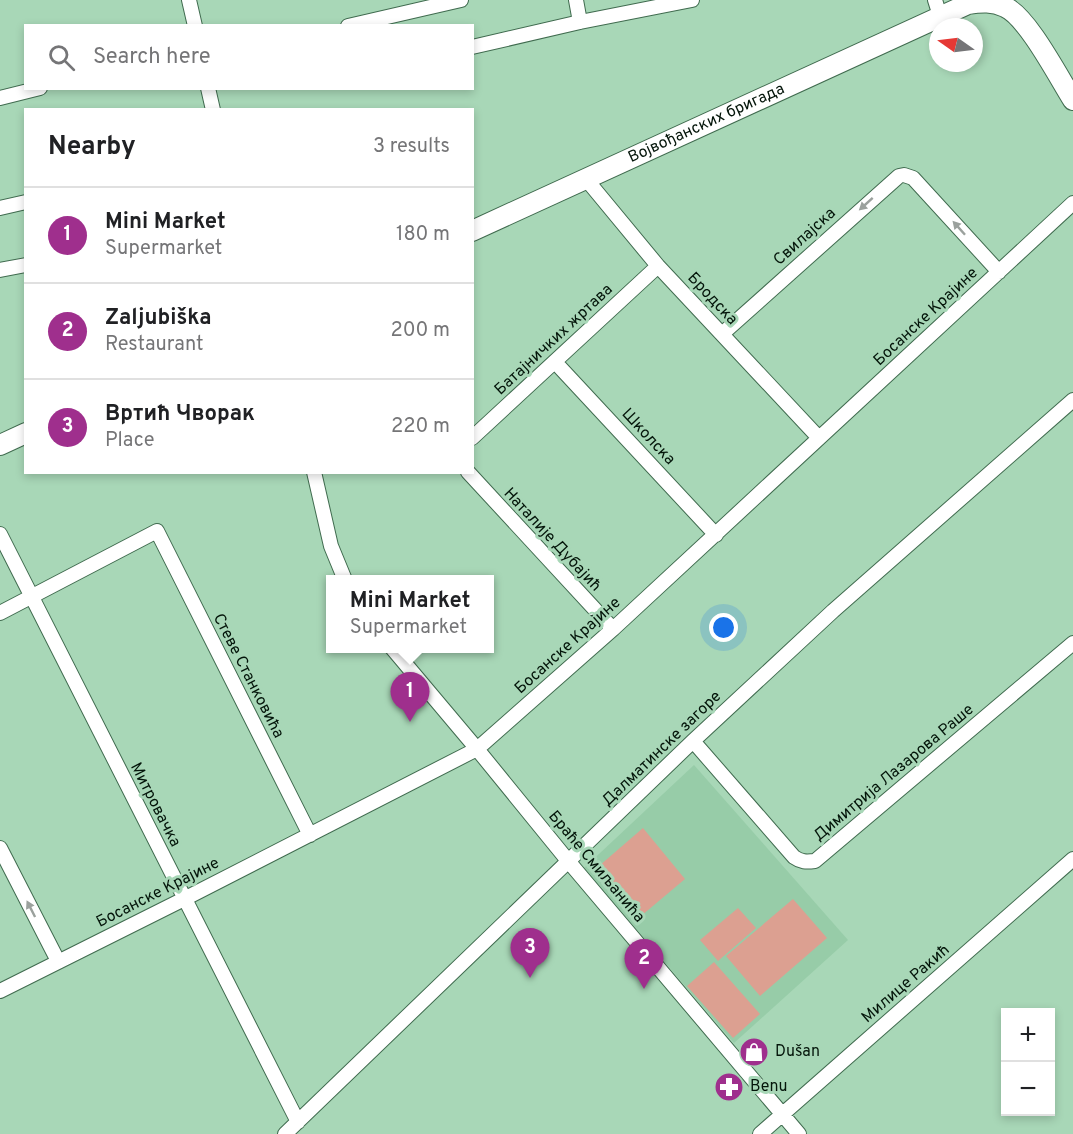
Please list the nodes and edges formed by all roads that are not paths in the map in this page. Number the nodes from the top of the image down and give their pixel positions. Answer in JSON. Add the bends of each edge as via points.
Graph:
{"nodes":[{"id":1,"x":189,"y":0,"type":"edge"},
{"id":2,"x":461,"y":0,"type":"edge"},
{"id":3,"x":576,"y":0,"type":"edge"},
{"id":4,"x":692,"y":0,"type":"edge"},
{"id":5,"x":938,"y":8,"type":"edge"},
{"id":6,"x":580,"y":22,"type":"junction"},
{"id":7,"x":195,"y":24,"type":"edge"},
{"id":8,"x":357,"y":24,"type":"edge"},
{"id":9,"x":474,"y":47,"type":"edge"},
{"id":10,"x":32,"y":90,"type":"edge"},
{"id":11,"x":208,"y":90,"type":"edge"},
{"id":12,"x":0,"y":98,"type":"edge"},
{"id":13,"x":1073,"y":100,"type":"edge"},
{"id":14,"x":213,"y":108,"type":"edge"},
{"id":15,"x":586,"y":179,"type":"junction"},
{"id":16,"x":24,"y":202,"type":"edge"},
{"id":17,"x":1073,"y":203,"type":"edge"},
{"id":18,"x":0,"y":208,"type":"edge"},
{"id":19,"x":474,"y":230,"type":"edge"},
{"id":20,"x":24,"y":265,"type":"edge"},
{"id":21,"x":658,"y":266,"type":"junction"},
{"id":22,"x":0,"y":270,"type":"edge"},
{"id":23,"x":999,"y":272,"type":"junction"},
{"id":24,"x":722,"y":334,"type":"junction"},
{"id":25,"x":555,"y":362,"type":"junction"},
{"id":26,"x":1073,"y":400,"type":"edge"},
{"id":27,"x":24,"y":435,"type":"edge"},
{"id":28,"x":474,"y":436,"type":"edge"},
{"id":29,"x":819,"y":438,"type":"junction"},
{"id":30,"x":0,"y":445,"type":"edge"},
{"id":31,"x":314,"y":474,"type":"edge"},
{"id":32,"x":470,"y":474,"type":"edge"},
{"id":33,"x":0,"y":534,"type":"edge"},
{"id":34,"x":716,"y":535,"type":"junction"},
{"id":35,"x":343,"y":575,"type":"edge"},
{"id":36,"x":31,"y":597,"type":"junction"},
{"id":37,"x":0,"y":613,"type":"edge"},
{"id":38,"x":613,"y":629,"type":"junction"},
{"id":39,"x":1073,"y":643,"type":"edge"},
{"id":40,"x":396,"y":653,"type":"edge"},
{"id":41,"x":693,"y":741,"type":"junction"},
{"id":42,"x":477,"y":749,"type":"junction"},
{"id":43,"x":310,"y":835,"type":"junction"},
{"id":44,"x":0,"y":848,"type":"edge"},
{"id":45,"x":1073,"y":859,"type":"edge"},
{"id":46,"x":569,"y":862,"type":"junction"},
{"id":47,"x":184,"y":899,"type":"junction"},
{"id":48,"x":58,"y":961,"type":"junction"},
{"id":49,"x":0,"y":991,"type":"edge"},
{"id":50,"x":782,"y":1114,"type":"junction"},
{"id":51,"x":298,"y":1122,"type":"junction"},
{"id":52,"x":285,"y":1134,"type":"edge"},
{"id":53,"x":760,"y":1134,"type":"edge"},
{"id":54,"x":799,"y":1134,"type":"edge"}],
"edges":[{"from":1,"to":7,"type":"street"},
{"from":2,"to":8,"type":"street"},
{"from":3,"to":6,"type":"street"},
{"from":4,"to":6,"type":"street"},
{"from":5,"to":13,"type":"street","name":"Војвођанских бригада","via":[[981,2],[1007,7],[1029,29]]},
{"from":5,"to":15,"type":"street","name":"Војвођанских бригада"},
{"from":6,"to":9,"type":"street"},
{"from":10,"to":12,"type":"street"},
{"from":11,"to":14,"type":"street"},
{"from":15,"to":19,"type":"street","name":"Војвођанских бригада"},
{"from":15,"to":21,"type":"street","name":"Бродска"},
{"from":16,"to":18,"type":"street"},
{"from":17,"to":23,"type":"street","name":"Босанске Крајине"},
{"from":20,"to":22,"type":"street"},
{"from":21,"to":24,"type":"street","name":"Бродска"},
{"from":21,"to":25,"type":"street","name":"Батајничких жртава"},
{"from":23,"to":24,"type":"street","name":"Свилајска","one_way":true,"via":[[913,178],[899,176]]},
{"from":23,"to":29,"type":"street","name":"Босанске Крајине"},
{"from":24,"to":29,"type":"street","name":"Бродска"},
{"from":25,"to":28,"type":"street","name":"Батајничких жртава"},
{"from":25,"to":34,"type":"street","name":"Школска"},
{"from":26,"to":41,"type":"street","name":"Далматинске загоре","via":[[833,610]]},
{"from":27,"to":30,"type":"street"},
{"from":29,"to":34,"type":"street","name":"Босанске Крајине"},
{"from":31,"to":35,"type":"street","via":[[331,546]]},
{"from":32,"to":38,"type":"street","name":"Наталије Дубајић"},
{"from":33,"to":36,"type":"street","name":"Митровачка"},
{"from":34,"to":38,"type":"street","name":"Босанске Крајине"},
{"from":36,"to":37,"type":"street"},
{"from":36,"to":43,"type":"street","name":"Стеве Станковића","via":[[157,531]]},
{"from":36,"to":47,"type":"street","name":"Митровачка"},
{"from":38,"to":42,"type":"street","name":"Босанске Крајине"},
{"from":39,"to":41,"type":"street","name":"Димитрија Лазарова Раше","via":[[815,861],[794,857]]},
{"from":40,"to":42,"type":"street","name":"Браће Смиљанића"},
{"from":41,"to":46,"type":"street","name":"Далматинске загоре"},
{"from":42,"to":43,"type":"street","name":"Босанске Крајине"},
{"from":42,"to":46,"type":"street","name":"Браће Смиљанића"},
{"from":43,"to":47,"type":"street","name":"Босанске Крајине"},
{"from":48,"to":44,"type":"street","one_way":true},
{"from":45,"to":50,"type":"street","name":"Милице Ракић"},
{"from":46,"to":50,"type":"street","name":"Браће Смиљанића"},
{"from":46,"to":51,"type":"street","name":"Далматинске загоре"},
{"from":47,"to":48,"type":"street","name":"Босанске Крајине"},
{"from":47,"to":51,"type":"street","name":"Митровачка"},
{"from":48,"to":49,"type":"street","name":"Босанске Крајине"},
{"from":50,"to":53,"type":"street","name":"Милице Ракић"},
{"from":50,"to":54,"type":"street","name":"Браће Смиљанића"},
{"from":51,"to":52,"type":"street","name":"Далматинске загоре"}]}
